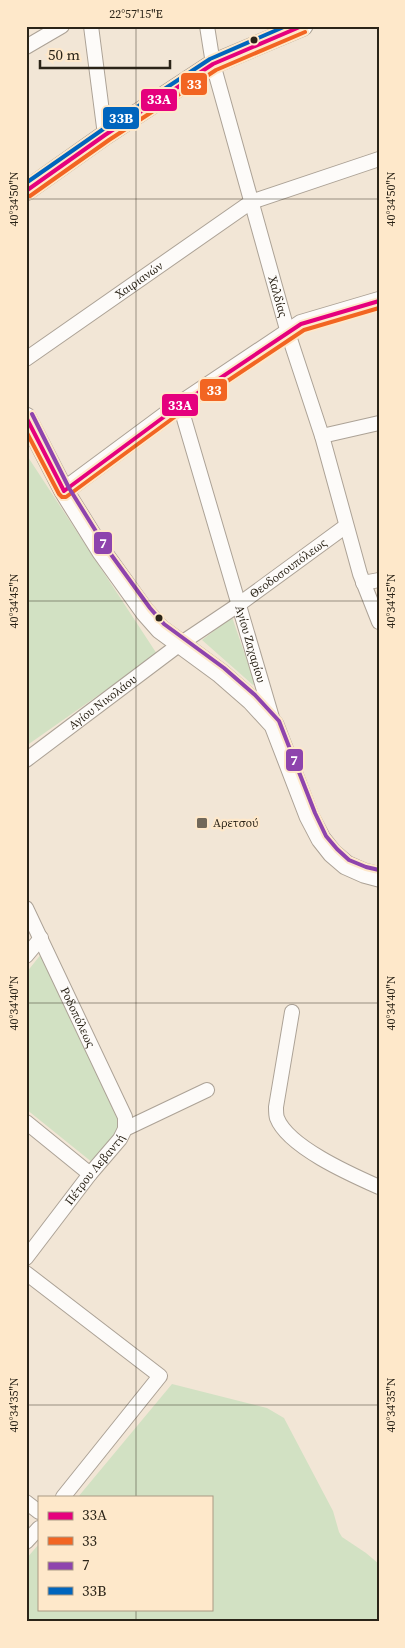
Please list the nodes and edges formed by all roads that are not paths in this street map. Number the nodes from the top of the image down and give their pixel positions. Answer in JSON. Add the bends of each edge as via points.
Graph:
{"nodes":[{"id":1,"x":62,"y":26,"type":"edge"},
{"id":2,"x":91,"y":26,"type":"edge"},
{"id":3,"x":206,"y":26,"type":"edge"},
{"id":4,"x":303,"y":26,"type":"edge"},
{"id":5,"x":26,"y":47,"type":"edge"},
{"id":6,"x":213,"y":64,"type":"junction"},
{"id":7,"x":105,"y":135,"type":"junction"},
{"id":8,"x":379,"y":159,"type":"edge"},
{"id":9,"x":26,"y":191,"type":"edge"},
{"id":10,"x":251,"y":202,"type":"junction"},
{"id":11,"x":379,"y":301,"type":"edge"},
{"id":12,"x":288,"y":332,"type":"junction"},
{"id":13,"x":26,"y":360,"type":"edge"},
{"id":14,"x":180,"y":406,"type":"junction"},
{"id":15,"x":26,"y":417,"type":"edge"},
{"id":16,"x":379,"y":423,"type":"edge"},
{"id":17,"x":322,"y":436,"type":"junction"},
{"id":18,"x":64,"y":491,"type":"junction"},
{"id":19,"x":346,"y":526,"type":"junction"},
{"id":20,"x":379,"y":580,"type":"edge"},
{"id":21,"x":364,"y":584,"type":"junction"},
{"id":22,"x":238,"y":605,"type":"junction"},
{"id":23,"x":379,"y":622,"type":"edge"},
{"id":24,"x":180,"y":644,"type":"junction"},
{"id":25,"x":274,"y":725,"type":"junction"},
{"id":26,"x":26,"y":760,"type":"edge"},
{"id":27,"x":379,"y":877,"type":"edge"},
{"id":28,"x":26,"y":908,"type":"edge"},
{"id":29,"x":41,"y":938,"type":"junction"},
{"id":30,"x":26,"y":956,"type":"edge"},
{"id":31,"x":292,"y":1012,"type":"dead end"},
{"id":32,"x":207,"y":1090,"type":"dead end"},
{"id":33,"x":26,"y":1122,"type":"edge"},
{"id":34,"x":125,"y":1129,"type":"junction"},
{"id":35,"x":90,"y":1174,"type":"junction"},
{"id":36,"x":379,"y":1187,"type":"edge"},
{"id":37,"x":26,"y":1258,"type":"edge"},
{"id":38,"x":26,"y":1273,"type":"edge"},
{"id":39,"x":64,"y":1496,"type":"edge"},
{"id":40,"x":26,"y":1502,"type":"edge"},
{"id":41,"x":38,"y":1511,"type":"edge"},
{"id":42,"x":38,"y":1529,"type":"edge"},
{"id":43,"x":26,"y":1542,"type":"edge"}],
"edges":[{"from":1,"to":5,"type":"street"},
{"from":2,"to":7,"type":"street"},
{"from":3,"to":6,"type":"street","name":"Χαλδίας"},
{"from":4,"to":6,"type":"main road"},
{"from":6,"to":7,"type":"main road"},
{"from":6,"to":10,"type":"street","name":"Χαλδίας"},
{"from":7,"to":9,"type":"main road"},
{"from":8,"to":10,"type":"street","name":"Χαιριανών"},
{"from":10,"to":12,"type":"street","name":"Χαλδίας"},
{"from":10,"to":13,"type":"street","name":"Χαιριανών"},
{"from":11,"to":12,"type":"street","via":[[302,324]]},
{"from":12,"to":14,"type":"street"},
{"from":12,"to":17,"type":"street","name":"Χαλδίας"},
{"from":14,"to":18,"type":"street"},
{"from":14,"to":22,"type":"street","name":"Αγίου Ζαχαρίου"},
{"from":15,"to":18,"type":"main road"},
{"from":16,"to":17,"type":"street"},
{"from":17,"to":19,"type":"street","name":"Χαλδίας"},
{"from":18,"to":24,"type":"main road","via":[[145,612],[160,630]]},
{"from":19,"to":21,"type":"street","name":"Χαλδίας"},
{"from":19,"to":22,"type":"street","name":"Θεοδοσουπόλεως"},
{"from":20,"to":21,"type":"street"},
{"from":21,"to":23,"type":"street","name":"Χαλδίας"},
{"from":22,"to":24,"type":"street","name":"Θεοδοσουπόλεως"},
{"from":22,"to":25,"type":"street","name":"Αγίου Ζαχαρίου"},
{"from":24,"to":25,"type":"main road","via":[[220,673]]},
{"from":24,"to":26,"type":"street","name":"Αγίου Νικολάου"},
{"from":25,"to":27,"type":"main road","name":"Αγίου Ζαχαρίου","via":[[321,839],[346,865]]},
{"from":28,"to":29,"type":"street","name":"Ροδοπόλεως"},
{"from":29,"to":30,"type":"street"},
{"from":29,"to":34,"type":"street","name":"Ροδοπόλεως","via":[[125,1117]]},
{"from":31,"to":36,"type":"street","via":[[276,1117],[304,1148],[344,1172]]},
{"from":32,"to":34,"type":"street","name":"Πέτρου Λεβαντή"},
{"from":33,"to":35,"type":"street"},
{"from":34,"to":35,"type":"street","name":"Πέτρου Λεβαντή"},
{"from":35,"to":37,"type":"street","name":"Πέτρου Λεβαντή"},
{"from":38,"to":39,"type":"street","via":[[160,1376]]},
{"from":40,"to":41,"type":"street"},
{"from":42,"to":43,"type":"street"}]}
